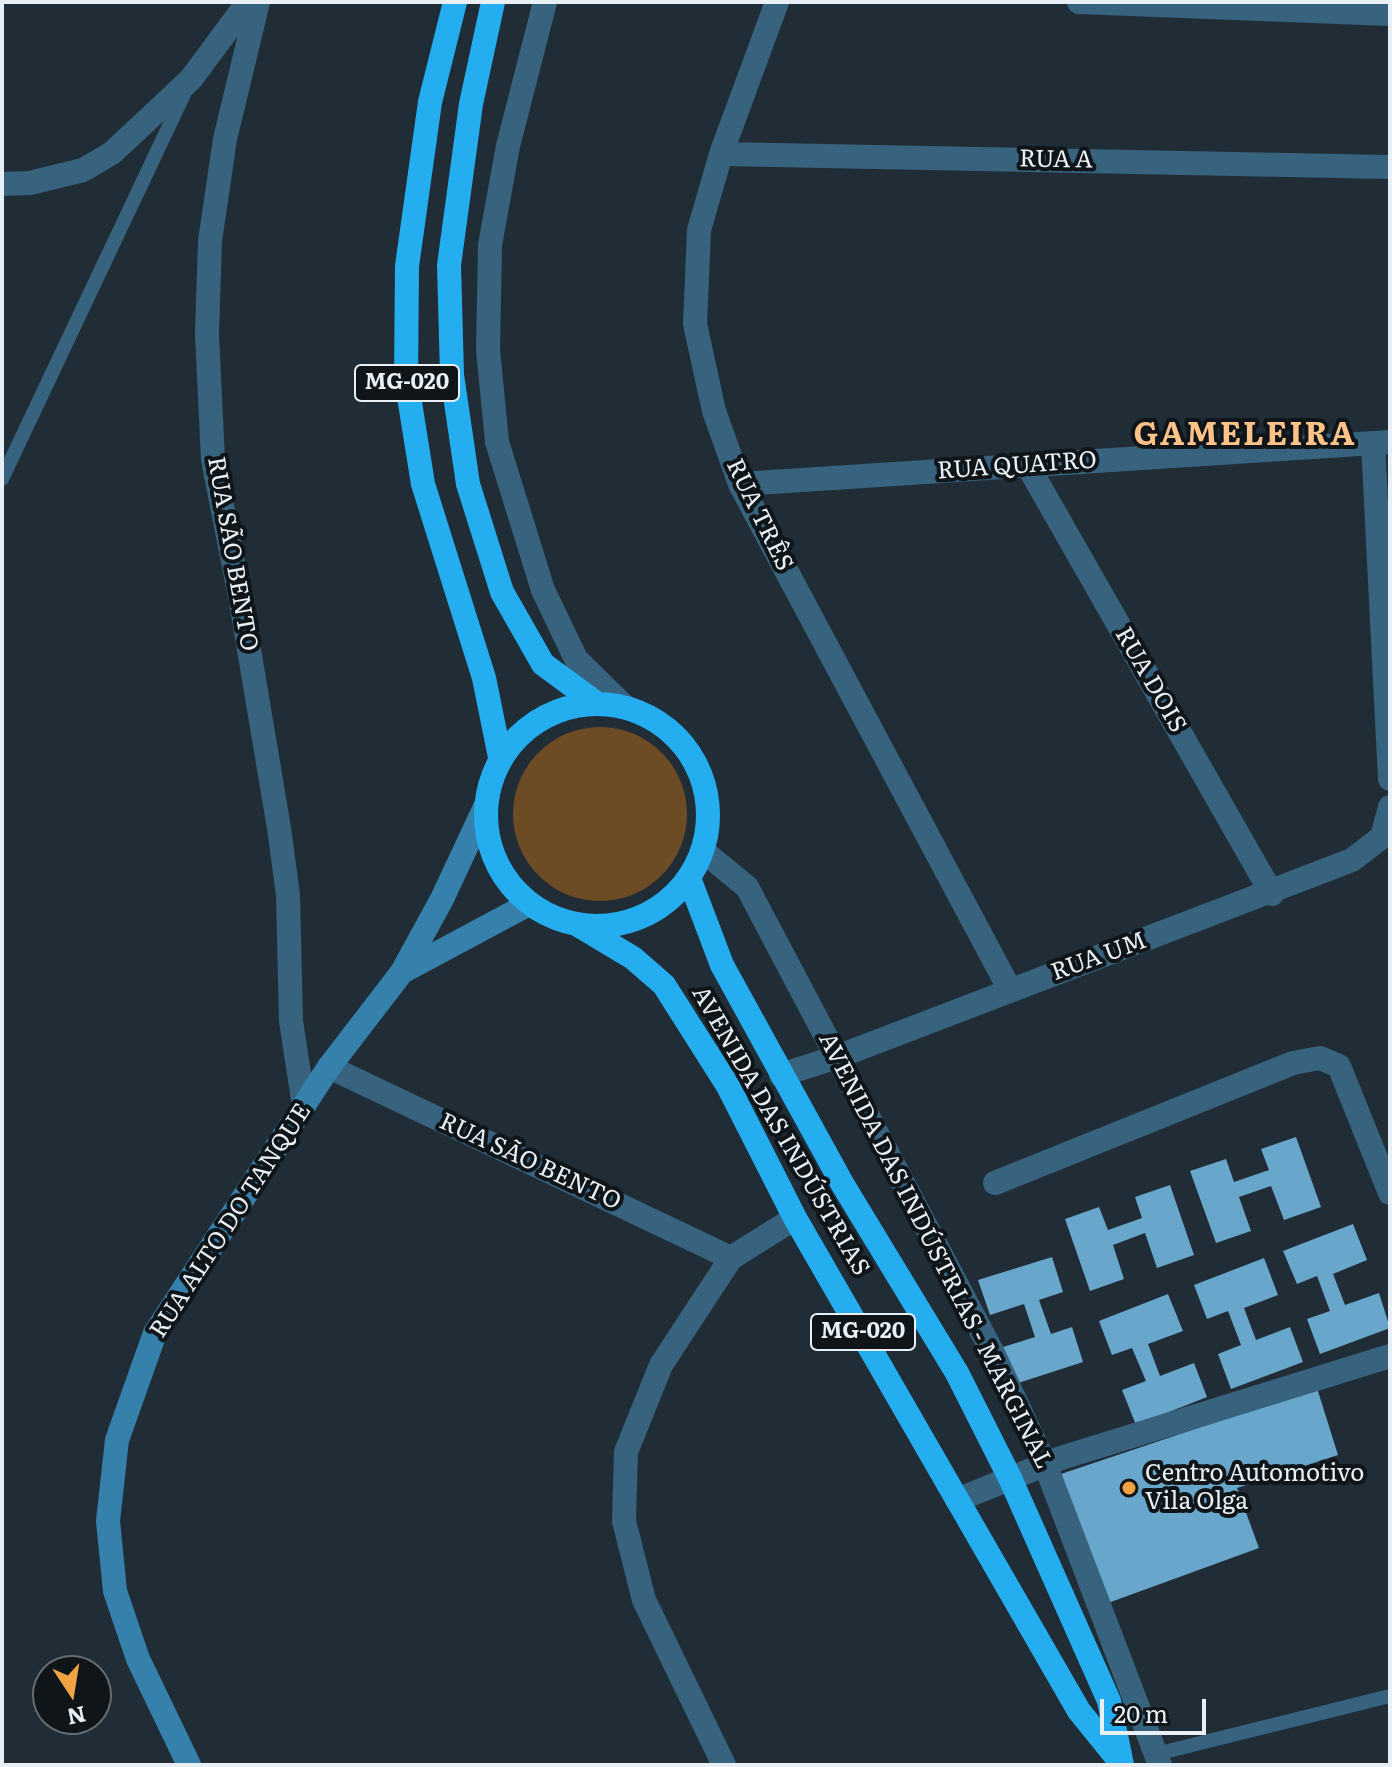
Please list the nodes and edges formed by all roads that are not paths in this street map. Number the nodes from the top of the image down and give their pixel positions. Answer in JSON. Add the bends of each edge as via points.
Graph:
{"nodes":[{"id":1,"x":248,"y":2,"type":"edge"},
{"id":2,"x":258,"y":2,"type":"edge"},
{"id":3,"x":455,"y":2,"type":"edge"},
{"id":4,"x":493,"y":2,"type":"edge"},
{"id":5,"x":545,"y":2,"type":"edge"},
{"id":6,"x":777,"y":2,"type":"edge"},
{"id":7,"x":1079,"y":2,"type":"edge"},
{"id":8,"x":1390,"y":14,"type":"edge"},
{"id":9,"x":191,"y":79,"type":"junction"},
{"id":10,"x":721,"y":154,"type":"junction"},
{"id":11,"x":1390,"y":167,"type":"edge"},
{"id":12,"x":2,"y":184,"type":"edge"},
{"id":13,"x":1381,"y":442,"type":"edge"},
{"id":14,"x":1028,"y":466,"type":"junction"},
{"id":15,"x":2,"y":479,"type":"edge"},
{"id":16,"x":740,"y":484,"type":"junction"},
{"id":17,"x":596,"y":703,"type":"junction"},
{"id":18,"x":624,"y":706,"type":"junction"},
{"id":19,"x":500,"y":757,"type":"junction"},
{"id":20,"x":1390,"y":779,"type":"edge"},
{"id":21,"x":485,"y":807,"type":"junction"},
{"id":22,"x":1390,"y":807,"type":"edge"},
{"id":23,"x":703,"y":851,"type":"junction"},
{"id":24,"x":689,"y":878,"type":"junction"},
{"id":25,"x":1272,"y":894,"type":"junction"},
{"id":26,"x":529,"y":904,"type":"junction"},
{"id":27,"x":578,"y":925,"type":"junction"},
{"id":28,"x":402,"y":972,"type":"junction"},
{"id":29,"x":1010,"y":990,"type":"junction"},
{"id":30,"x":837,"y":1057,"type":"junction"},
{"id":31,"x":329,"y":1067,"type":"junction"},
{"id":32,"x":781,"y":1075,"type":"junction"},
{"id":33,"x":304,"y":1106,"type":"junction"},
{"id":34,"x":995,"y":1183,"type":"dead end"},
{"id":35,"x":1390,"y":1193,"type":"edge"},
{"id":36,"x":795,"y":1218,"type":"junction"},
{"id":37,"x":731,"y":1258,"type":"junction"},
{"id":38,"x":1390,"y":1356,"type":"edge"},
{"id":39,"x":1045,"y":1464,"type":"junction"},
{"id":40,"x":1010,"y":1478,"type":"junction"},
{"id":41,"x":957,"y":1500,"type":"junction"},
{"id":42,"x":1133,"y":1694,"type":"junction"},
{"id":43,"x":1390,"y":1696,"type":"edge"},
{"id":44,"x":1109,"y":1701,"type":"junction"},
{"id":45,"x":1158,"y":1760,"type":"edge"},
{"id":46,"x":189,"y":1765,"type":"edge"},
{"id":47,"x":724,"y":1765,"type":"edge"},
{"id":48,"x":1122,"y":1765,"type":"edge"}],
"edges":[{"from":1,"to":9,"type":"street"},
{"from":2,"to":33,"type":"street","name":"RUA SÃO BENTO","via":[[225,139],[212,226],[208,350],[213,460],[288,895],[291,1021]]},
{"from":3,"to":19,"type":"highway","number":"MG-020","via":[[430,102],[407,266],[406,378],[423,484],[484,678]]},
{"from":4,"to":17,"type":"highway","number":"MG-020","via":[[471,104],[449,265],[452,375],[468,484],[502,592],[543,664]]},
{"from":5,"to":18,"type":"street","via":[[508,146],[490,245],[488,350],[497,442],[543,590],[576,659]]},
{"from":6,"to":10,"type":"street","name":"RUA TRÊS"},
{"from":7,"to":8,"type":"street"},
{"from":9,"to":12,"type":"street","via":[[112,153],[83,170]]},
{"from":9,"to":15,"type":"lane"},
{"from":10,"to":11,"type":"street","name":"RUA A"},
{"from":10,"to":16,"type":"street","name":"RUA TRÊS","via":[[699,230],[695,324],[714,411]]},
{"from":13,"to":14,"type":"street","name":"RUA QUATRO"},
{"from":13,"to":20,"type":"street"},
{"from":14,"to":16,"type":"street","name":"RUA QUATRO"},
{"from":14,"to":25,"type":"street","name":"RUA DOIS"},
{"from":16,"to":29,"type":"street","name":"RUA TRÊS"},
{"from":17,"to":18,"type":"highway","number":"MG-020"},
{"from":17,"to":19,"type":"highway","number":"MG-020","via":[[547,716],[525,729]]},
{"from":18,"to":23,"type":"highway","number":"MG-020","via":[[666,726],[696,761],[709,805]]},
{"from":19,"to":21,"type":"highway","number":"MG-020"},
{"from":21,"to":26,"type":"highway","number":"MG-020","via":[[494,861]]},
{"from":21,"to":28,"type":"main road","name":"RUA ALTO DO TANQUE"},
{"from":22,"to":25,"type":"street","name":"RUA UM","via":[[1382,837],[1352,860]]},
{"from":23,"to":24,"type":"highway","number":"MG-020"},
{"from":23,"to":30,"type":"street","name":"AVENIDA DAS INDÚSTRIAS - MARGINAL","via":[[747,887]]},
{"from":24,"to":27,"type":"highway","number":"MG-020","via":[[659,908],[620,924]]},
{"from":24,"to":32,"type":"highway","name":"AVENIDA DAS INDÚSTRIAS","number":"MG-020","via":[[722,965]]},
{"from":25,"to":29,"type":"street","name":"RUA UM"},
{"from":26,"to":27,"type":"highway","number":"MG-020"},
{"from":26,"to":28,"type":"main road","name":"RUA ALTO DO TANQUE"},
{"from":27,"to":36,"type":"highway","name":"AVENIDA DAS INDÚSTRIAS","number":"MG-020","via":[[633,958],[664,985],[728,1086]]},
{"from":28,"to":31,"type":"main road","name":"RUA ALTO DO TANQUE"},
{"from":29,"to":30,"type":"street","name":"RUA UM"},
{"from":30,"to":32,"type":"street","name":"RUA UM"},
{"from":30,"to":39,"type":"street","name":"AVENIDA DAS INDÚSTRIAS - MARGINAL","via":[[994,1355]]},
{"from":31,"to":33,"type":"main road","name":"RUA ALTO DO TANQUE"},
{"from":31,"to":37,"type":"street","name":"RUA SÃO BENTO"},
{"from":32,"to":40,"type":"highway","name":"AVENIDA DAS INDÚSTRIAS","number":"MG-020","via":[[957,1373]]},
{"from":33,"to":46,"type":"main road","name":"RUA ALTO DO TANQUE","via":[[155,1333],[117,1440],[108,1521],[115,1591],[138,1659]]},
{"from":34,"to":35,"type":"street","via":[[1293,1063],[1320,1058],[1339,1066]]},
{"from":36,"to":37,"type":"street"},
{"from":36,"to":41,"type":"highway","name":"AVENIDA DAS INDÚSTRIAS","number":"MG-020"},
{"from":37,"to":47,"type":"street","via":[[661,1365],[626,1452],[624,1507],[644,1600]]},
{"from":38,"to":39,"type":"street"},
{"from":39,"to":40,"type":"street"},
{"from":39,"to":42,"type":"street","name":"AVENIDA DAS INDÚSTRIAS - MARGINAL"},
{"from":40,"to":41,"type":"street"},
{"from":40,"to":44,"type":"highway","name":"AVENIDA DAS INDÚSTRIAS","number":"MG-020"},
{"from":41,"to":48,"type":"highway","name":"AVENIDA DAS INDÚSTRIAS","number":"MG-020","via":[[1079,1711]]},
{"from":42,"to":44,"type":"street"},
{"from":42,"to":45,"type":"street","name":"AVENIDA DAS INDÚSTRIAS - MARGINAL"},
{"from":43,"to":45,"type":"lane"},
{"from":44,"to":48,"type":"highway","name":"AVENIDA DAS INDÚSTRIAS","number":"MG-020"},
{"from":45,"to":48,"type":"street"}]}
